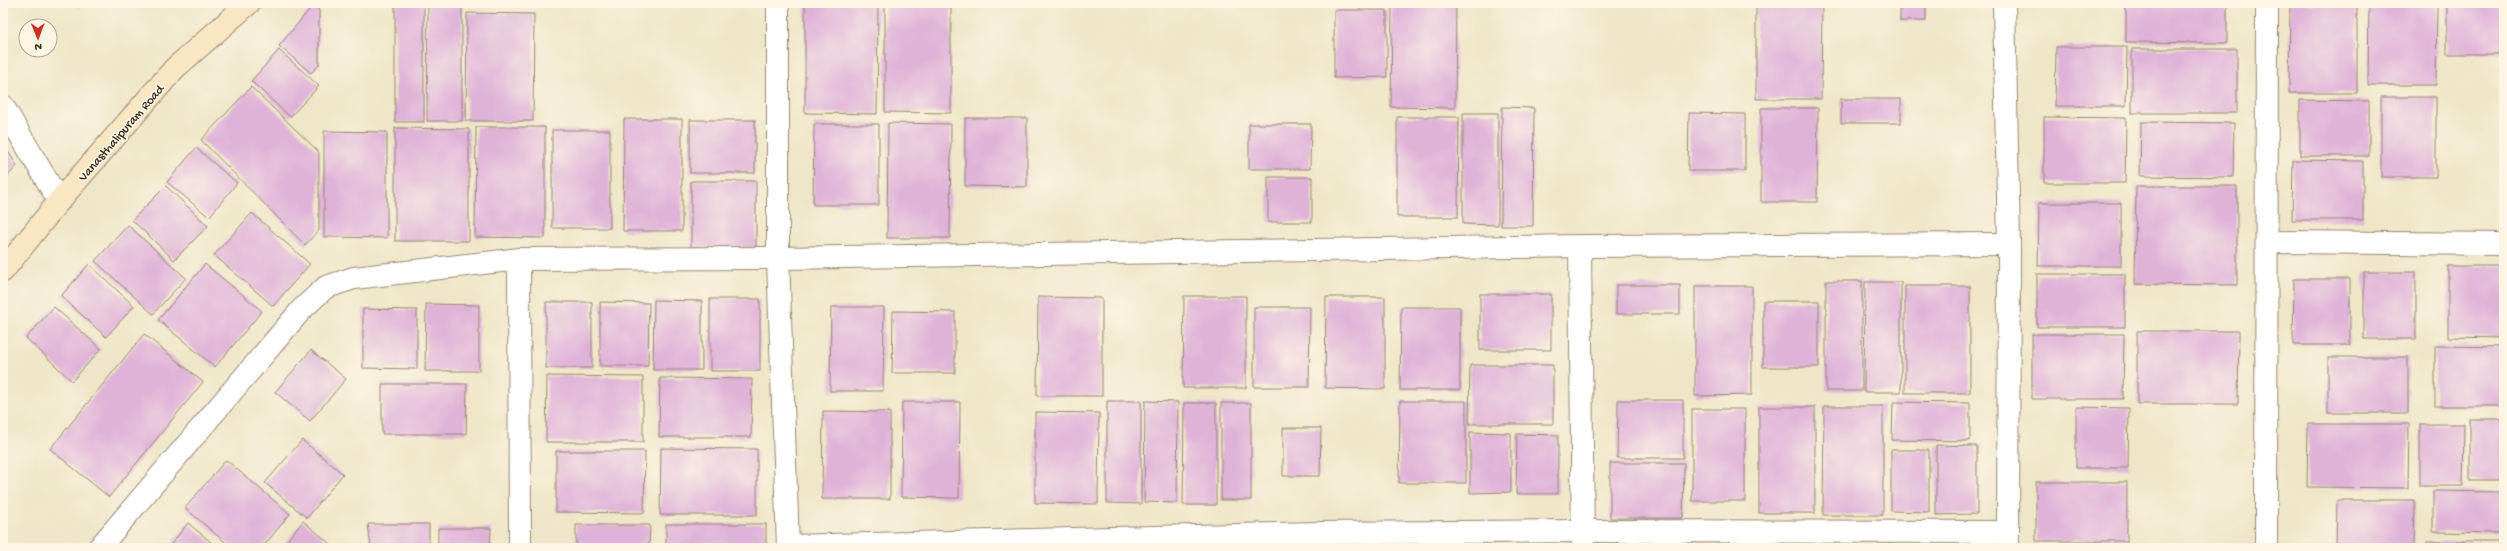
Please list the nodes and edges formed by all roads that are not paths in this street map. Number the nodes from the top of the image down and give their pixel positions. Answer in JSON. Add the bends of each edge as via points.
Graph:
{"nodes":[{"id":1,"x":249,"y":3,"type":"edge"},
{"id":2,"x":778,"y":3,"type":"edge"},
{"id":3,"x":2004,"y":3,"type":"edge"},
{"id":4,"x":2267,"y":3,"type":"edge"},
{"id":5,"x":3,"y":106,"type":"edge"},
{"id":6,"x":60,"y":201,"type":"junction"},
{"id":7,"x":2267,"y":242,"type":"junction"},
{"id":8,"x":2009,"y":244,"type":"junction"},
{"id":9,"x":2504,"y":244,"type":"edge"},
{"id":10,"x":1580,"y":246,"type":"junction"},
{"id":11,"x":778,"y":258,"type":"junction"},
{"id":12,"x":518,"y":259,"type":"junction"},
{"id":13,"x":3,"y":271,"type":"edge"},
{"id":14,"x":1583,"y":539,"type":"edge"},
{"id":15,"x":2008,"y":540,"type":"edge"},
{"id":16,"x":1318,"y":541,"type":"edge"},
{"id":17,"x":788,"y":547,"type":"edge"},
{"id":18,"x":99,"y":548,"type":"edge"},
{"id":19,"x":520,"y":548,"type":"edge"},
{"id":20,"x":2266,"y":548,"type":"edge"}],
"edges":[{"from":1,"to":6,"type":"street","name":"Vanasthalipuram Road","via":[[176,68]]},
{"from":2,"to":11,"type":"street"},
{"from":3,"to":8,"type":"street"},
{"from":4,"to":7,"type":"street"},
{"from":5,"to":6,"type":"street"},
{"from":6,"to":13,"type":"street","name":"Vanasthalipuram Road"},
{"from":7,"to":9,"type":"street"},
{"from":7,"to":20,"type":"street"},
{"from":8,"to":10,"type":"street"},
{"from":8,"to":15,"type":"street"},
{"from":10,"to":11,"type":"street"},
{"from":10,"to":14,"type":"street"},
{"from":11,"to":12,"type":"street"},
{"from":11,"to":17,"type":"street"},
{"from":12,"to":18,"type":"street","via":[[354,278],[326,287],[302,309]]},
{"from":12,"to":19,"type":"street"},
{"from":14,"to":15,"type":"street"},
{"from":14,"to":16,"type":"street"},
{"from":16,"to":17,"type":"street"}]}
